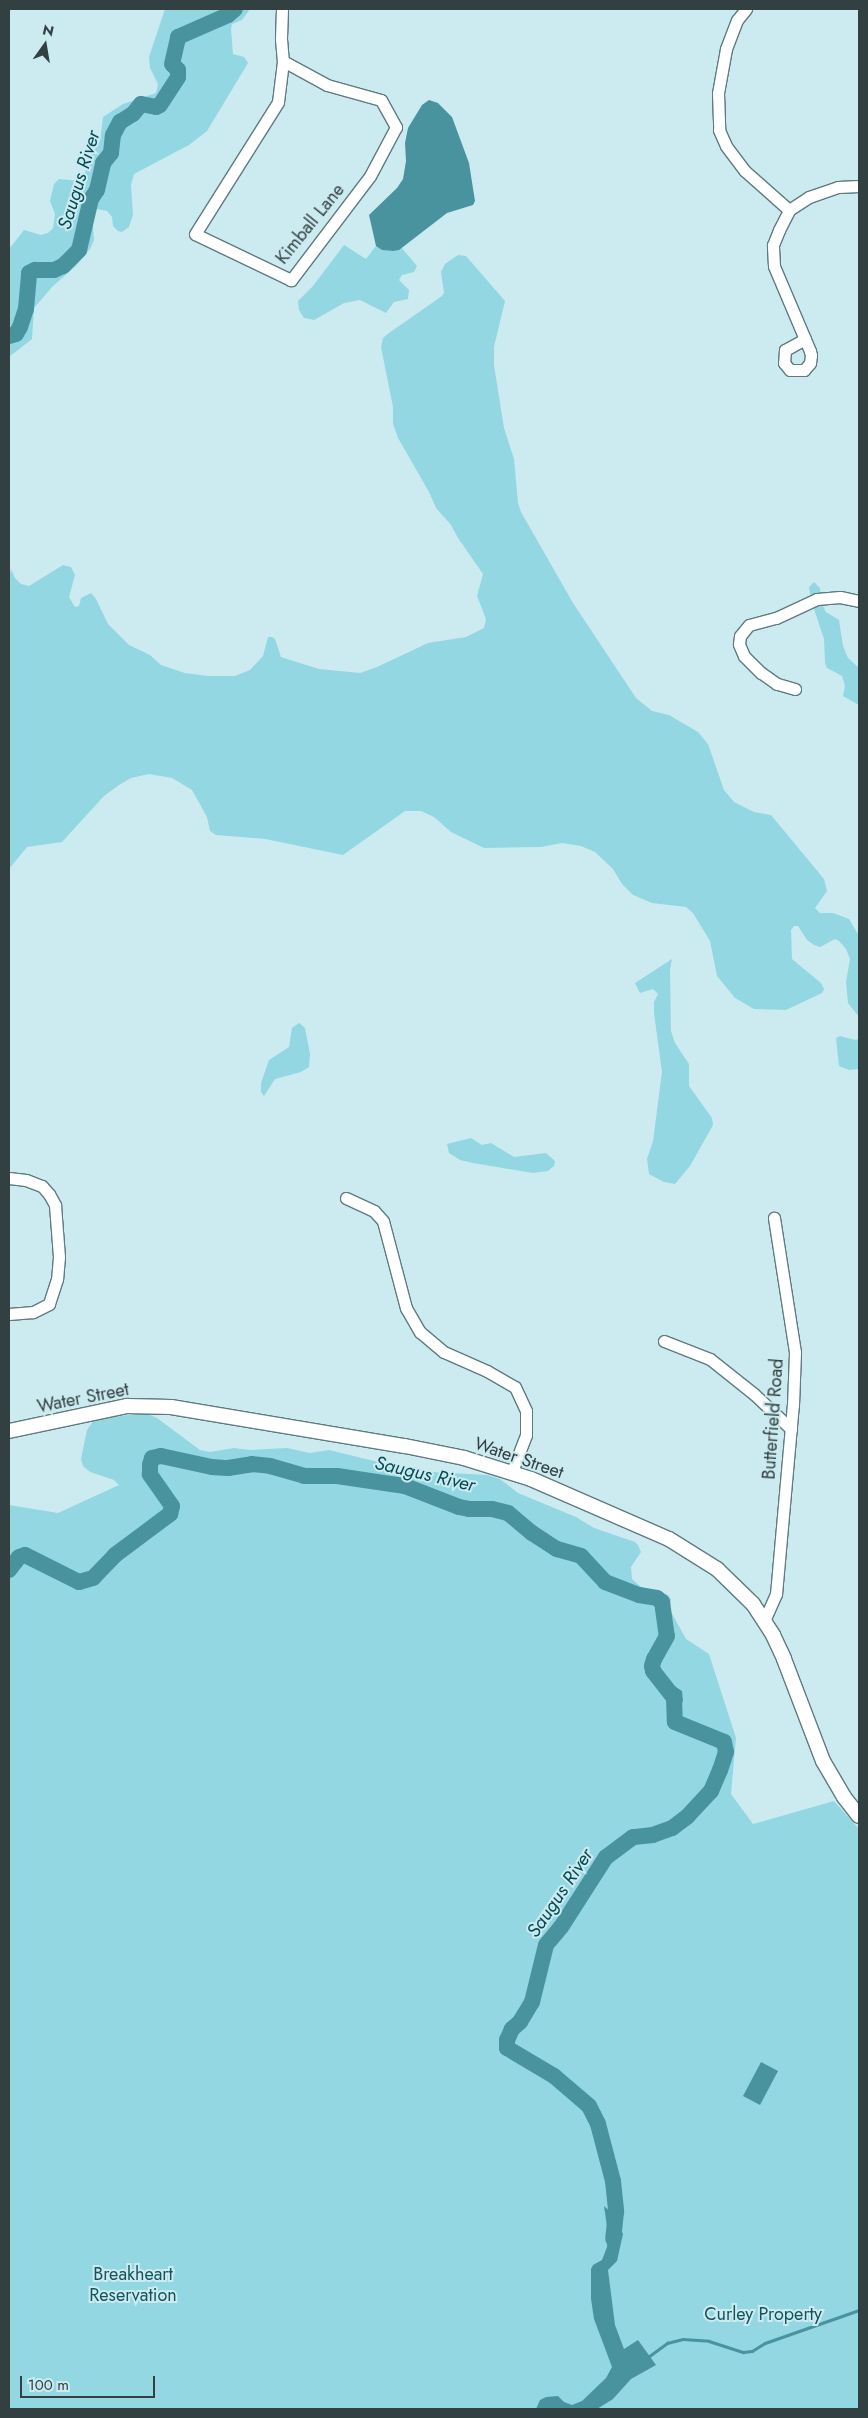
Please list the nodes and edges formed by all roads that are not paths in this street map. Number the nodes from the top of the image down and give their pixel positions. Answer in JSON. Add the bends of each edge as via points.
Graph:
{"nodes":[{"id":1,"x":282,"y":9,"type":"edge"},
{"id":2,"x":746,"y":9,"type":"edge"},
{"id":3,"x":283,"y":61,"type":"junction"},
{"id":4,"x":859,"y":186,"type":"edge"},
{"id":5,"x":789,"y":210,"type":"junction"},
{"id":6,"x":805,"y":338,"type":"dead end"},
{"id":7,"x":859,"y":601,"type":"edge"},
{"id":8,"x":796,"y":689,"type":"dead end"},
{"id":9,"x":9,"y":1178,"type":"edge"},
{"id":10,"x":346,"y":1198,"type":"dead end"},
{"id":11,"x":774,"y":1218,"type":"dead end"},
{"id":12,"x":9,"y":1314,"type":"edge"},
{"id":13,"x":664,"y":1341,"type":"dead end"},
{"id":14,"x":791,"y":1429,"type":"junction"},
{"id":15,"x":9,"y":1431,"type":"edge"},
{"id":16,"x":512,"y":1472,"type":"junction"},
{"id":17,"x":764,"y":1621,"type":"junction"},
{"id":18,"x":859,"y":1816,"type":"edge"}],
"edges":[{"from":1,"to":3,"type":"street","name":"Kimball Lane"},
{"from":2,"to":5,"type":"street","via":[[734,27],[726,49],[718,93],[719,130],[726,146],[746,171]]},
{"from":3,"to":3,"type":"street","name":"Kimball Lane","via":[[278,102],[195,234],[291,280],[370,176],[396,127],[382,100],[328,85]]},
{"from":4,"to":5,"type":"street","via":[[823,192]]},
{"from":5,"to":6,"type":"street","via":[[772,255],[776,274]]},
{"from":7,"to":8,"type":"street","via":[[840,597],[817,599],[745,629],[739,644],[744,656],[777,684]]},
{"from":9,"to":12,"type":"street","via":[[32,1182],[49,1194],[55,1205],[59,1257],[57,1279],[49,1304],[33,1312]]},
{"from":10,"to":16,"type":"street","via":[[374,1211],[383,1221],[406,1308],[420,1332],[444,1352],[515,1387],[526,1411],[526,1435]]},
{"from":11,"to":14,"type":"street","name":"Butterfield Road","via":[[795,1352]]},
{"from":13,"to":14,"type":"street","via":[[710,1359]]},
{"from":14,"to":17,"type":"street","name":"Butterfield Road","via":[[776,1594]]},
{"from":15,"to":16,"type":"main road","name":"Water Street","via":[[127,1406],[171,1406],[405,1446]]},
{"from":16,"to":17,"type":"main road","name":"Water Street","via":[[683,1547],[728,1579],[753,1604]]},
{"from":17,"to":18,"type":"main road","name":"Water Street","via":[[784,1659],[823,1761]]}]}
